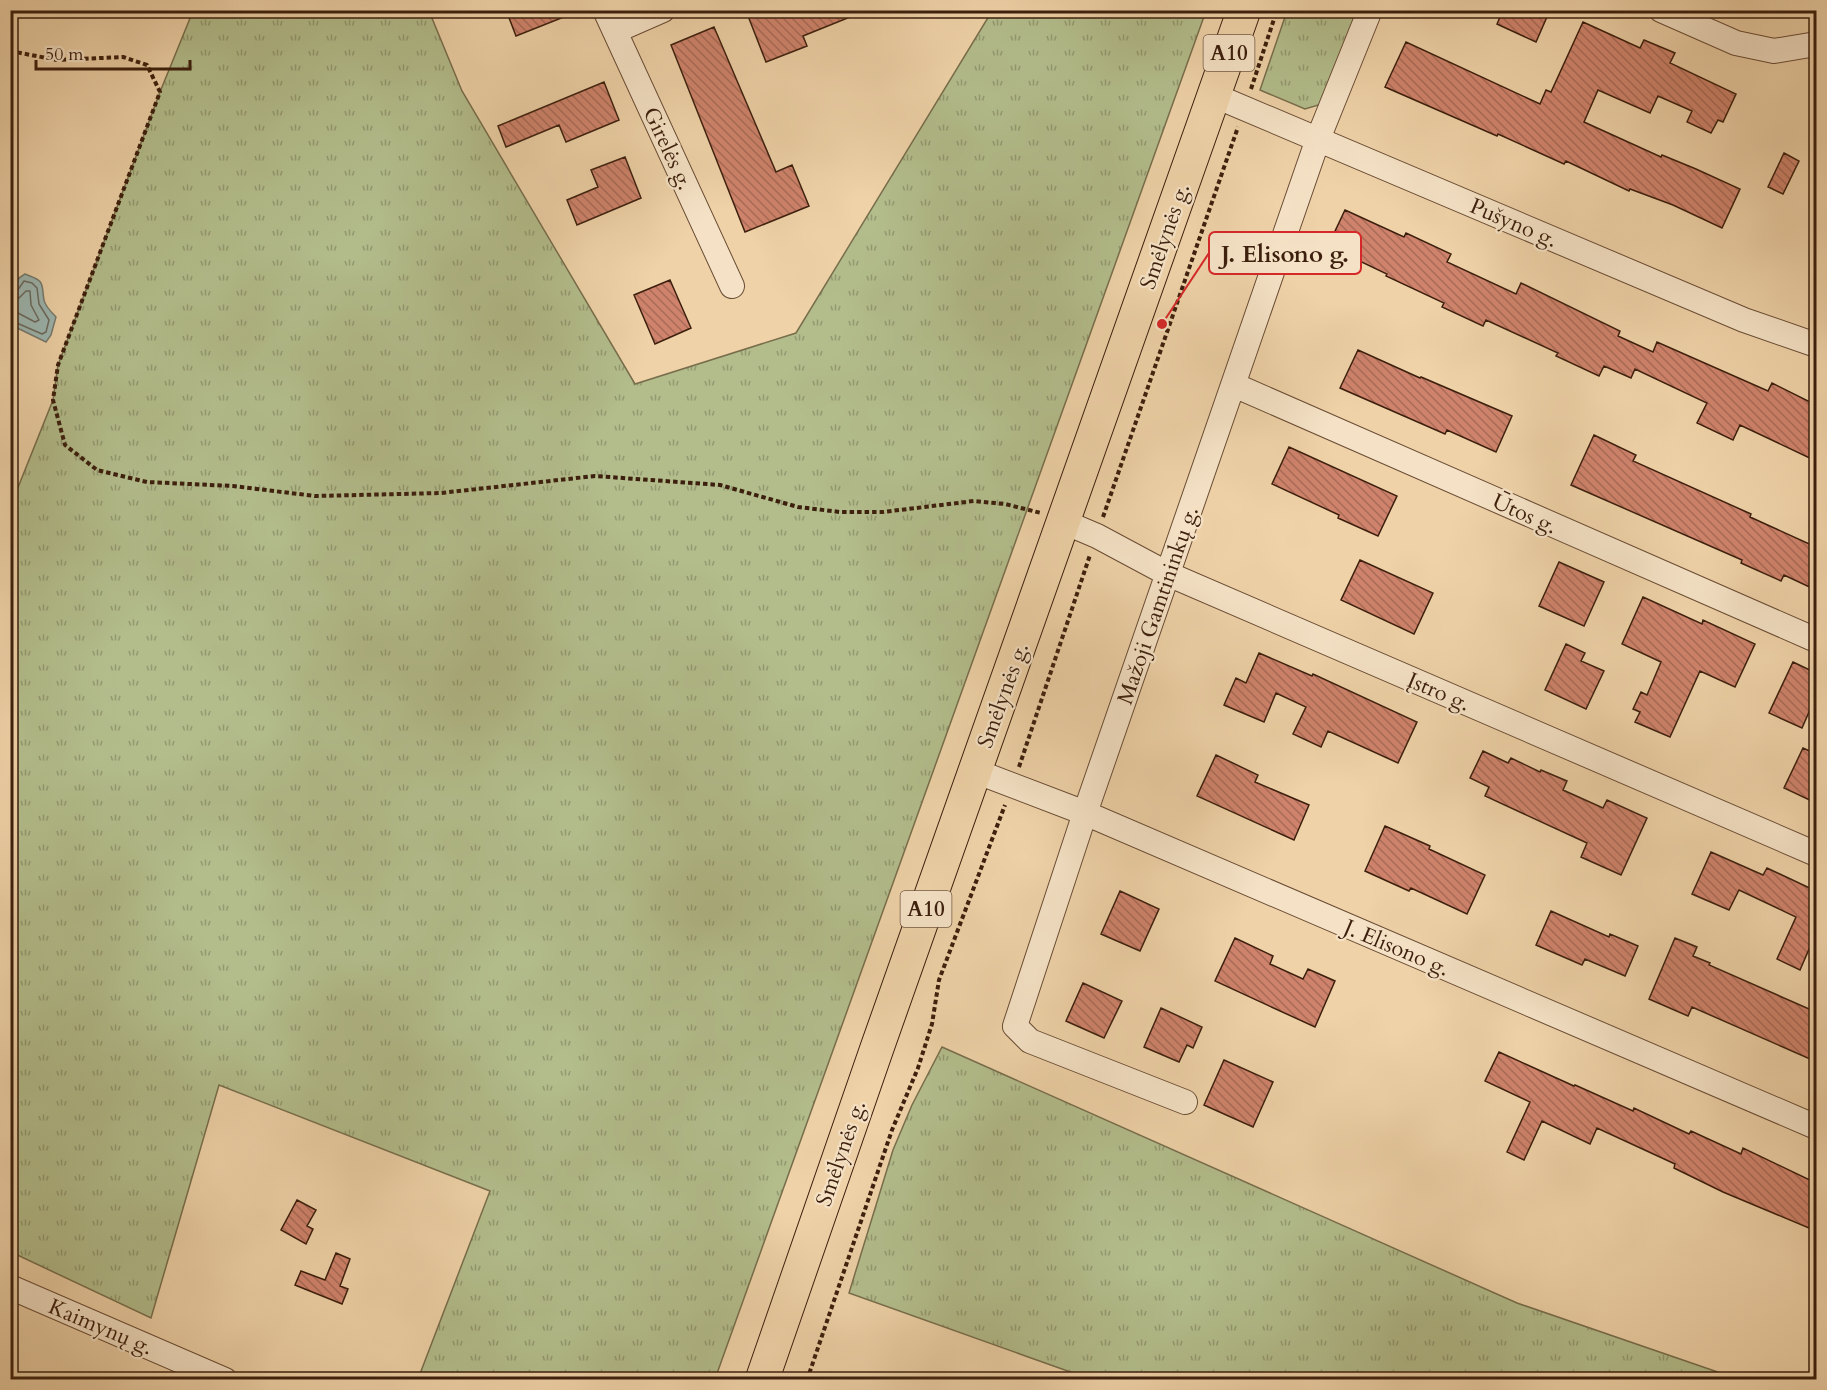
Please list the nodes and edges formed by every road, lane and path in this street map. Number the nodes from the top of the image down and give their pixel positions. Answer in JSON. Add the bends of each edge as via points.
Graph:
{"nodes":[{"id":1,"x":663,"y":10,"type":"edge"},
{"id":2,"x":1244,"y":10,"type":"edge"},
{"id":3,"x":1277,"y":10,"type":"edge"},
{"id":4,"x":1370,"y":10,"type":"edge"},
{"id":5,"x":1661,"y":10,"type":"edge"},
{"id":6,"x":610,"y":21,"type":"edge"},
{"id":7,"x":1816,"y":44,"type":"edge"},
{"id":8,"x":10,"y":51,"type":"edge"},
{"id":9,"x":1213,"y":96,"type":"junction"},
{"id":10,"x":1244,"y":108,"type":"junction"},
{"id":11,"x":1318,"y":139,"type":"junction"},
{"id":12,"x":732,"y":286,"type":"dead end"},
{"id":13,"x":1816,"y":345,"type":"edge"},
{"id":14,"x":1234,"y":385,"type":"junction"},
{"id":15,"x":1064,"y":522,"type":"junction"},
{"id":16,"x":1097,"y":536,"type":"junction"},
{"id":17,"x":1167,"y":574,"type":"junction"},
{"id":18,"x":1816,"y":640,"type":"edge"},
{"id":19,"x":975,"y":771,"type":"junction"},
{"id":20,"x":1013,"y":785,"type":"junction"},
{"id":21,"x":1085,"y":813,"type":"junction"},
{"id":22,"x":1816,"y":854,"type":"edge"},
{"id":23,"x":1185,"y":1102,"type":"dead end"},
{"id":24,"x":1816,"y":1127,"type":"edge"},
{"id":25,"x":10,"y":1287,"type":"edge"},
{"id":26,"x":225,"y":1380,"type":"edge"},
{"id":27,"x":762,"y":1380,"type":"edge"},
{"id":28,"x":807,"y":1380,"type":"edge"}],
"edges":[{"from":1,"to":6,"type":"street"},
{"from":2,"to":9,"type":"highway","name":"Smėlynės g.","number":"A10"},
{"from":3,"to":10,"type":"path"},
{"from":4,"to":11,"type":"street","name":"Mažoji Gamtininkų g."},
{"from":5,"to":7,"type":"street","via":[[1736,43],[1774,51]]},
{"from":6,"to":12,"type":"street","name":"Girelės g."},
{"from":8,"to":15,"type":"path","via":[[57,60],[123,57],[147,64],[160,92],[58,365],[53,400],[65,445],[97,470],[147,482],[233,486],[315,496],[441,493],[595,476],[720,485],[798,507],[840,512],[883,512],[974,501],[1005,504]]},
{"from":9,"to":10,"type":"street","name":"Pušyno g."},
{"from":9,"to":15,"type":"highway","name":"Smėlynės g.","number":"A10"},
{"from":10,"to":11,"type":"street","name":"Pušyno g."},
{"from":10,"to":16,"type":"path"},
{"from":11,"to":13,"type":"street","name":"Pušyno g.","via":[[1744,320]]},
{"from":11,"to":14,"type":"street","name":"Mažoji Gamtininkų g."},
{"from":14,"to":17,"type":"street","name":"Mažoji Gamtininkų g."},
{"from":14,"to":18,"type":"street","name":"Ūtos g."},
{"from":15,"to":16,"type":"street","name":"Įstro g."},
{"from":15,"to":19,"type":"highway","name":"Smėlynės g.","number":"A10"},
{"from":16,"to":17,"type":"street","name":"Įstro g."},
{"from":16,"to":20,"type":"path"},
{"from":17,"to":21,"type":"street","name":"Mažoji Gamtininkų g."},
{"from":17,"to":22,"type":"street","name":"Įstro g."},
{"from":19,"to":20,"type":"street","name":"J. Elisono g."},
{"from":19,"to":27,"type":"highway","name":"Smėlynės g.","number":"A10"},
{"from":20,"to":21,"type":"street","name":"J. Elisono g."},
{"from":20,"to":28,"type":"path","via":[[939,980],[932,1024],[918,1068],[892,1130]]},
{"from":21,"to":23,"type":"street","name":"Mažoji Gamtininkų g.","via":[[1015,1026],[1030,1041]]},
{"from":21,"to":24,"type":"street","name":"J. Elisono g."},
{"from":25,"to":26,"type":"street","name":"Kaimynų g."}]}
